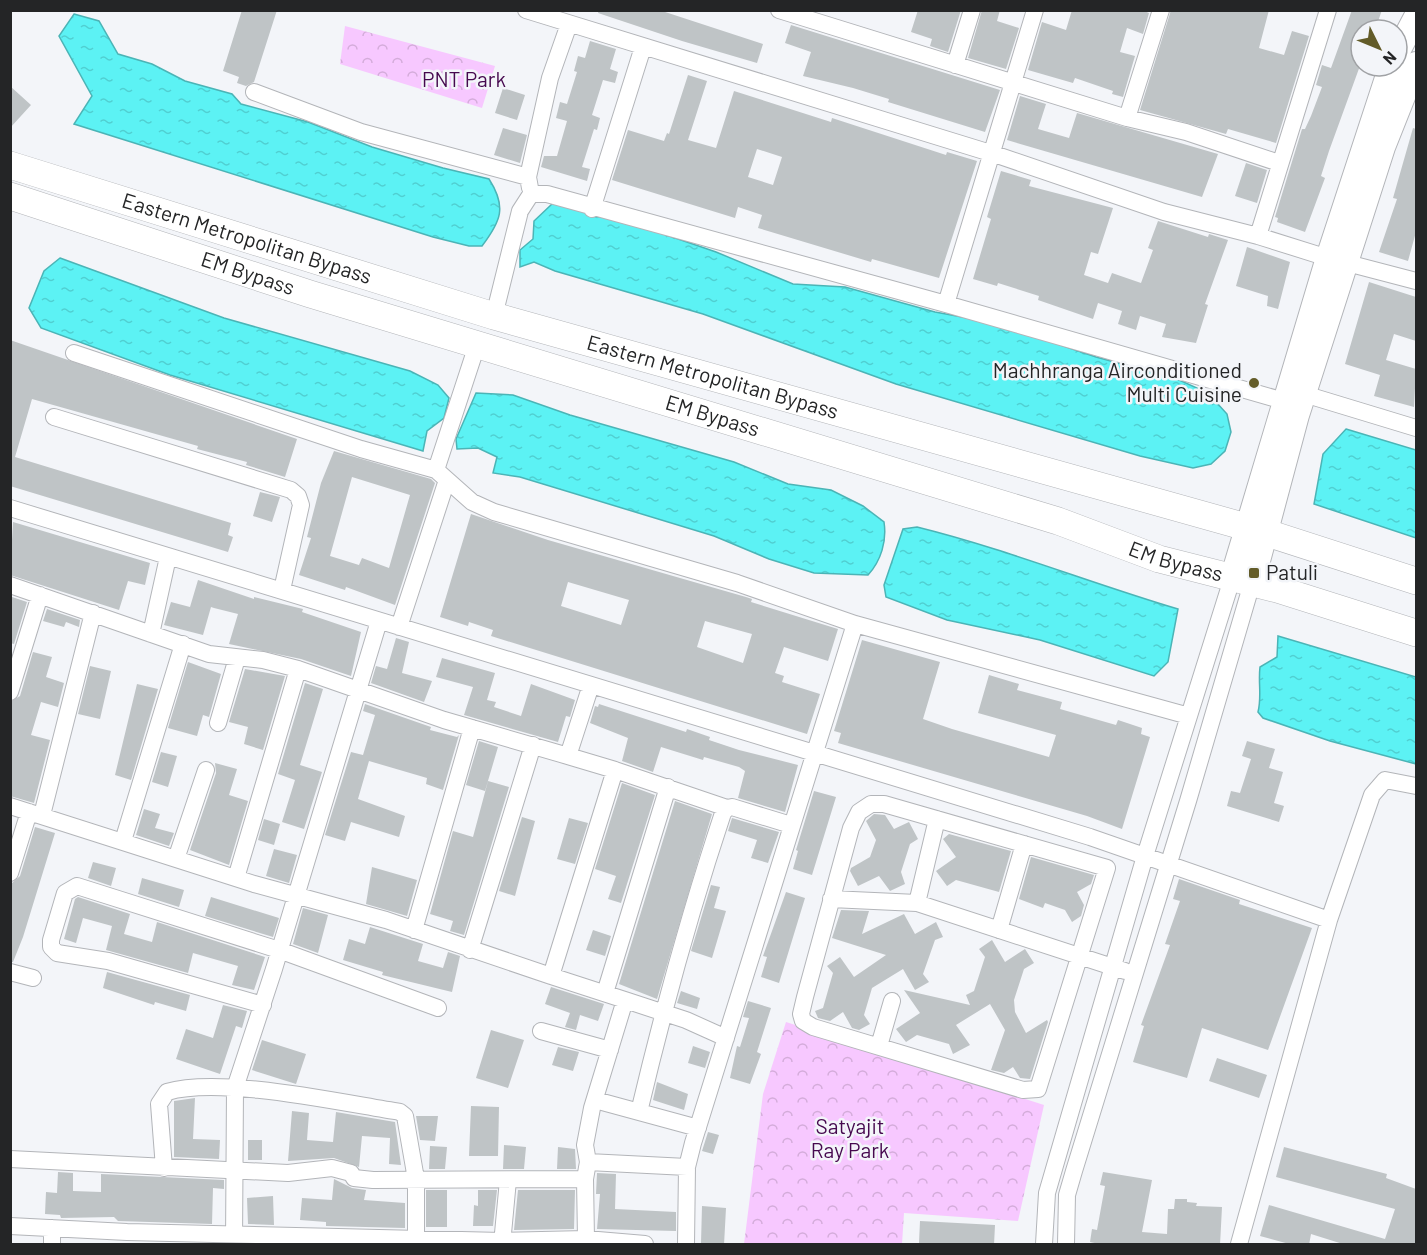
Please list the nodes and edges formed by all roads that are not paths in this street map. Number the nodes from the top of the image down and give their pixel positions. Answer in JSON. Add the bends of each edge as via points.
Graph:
{"nodes":[{"id":1,"x":526,"y":10,"type":"edge"},
{"id":2,"x":779,"y":10,"type":"edge"},
{"id":3,"x":972,"y":10,"type":"edge"},
{"id":4,"x":1035,"y":10,"type":"edge"},
{"id":5,"x":1161,"y":10,"type":"edge"},
{"id":6,"x":1328,"y":10,"type":"edge"},
{"id":7,"x":560,"y":18,"type":"edge"},
{"id":8,"x":643,"y":46,"type":"junction"},
{"id":9,"x":1416,"y":64,"type":"edge"},
{"id":10,"x":955,"y":65,"type":"junction"},
{"id":11,"x":1388,"y":78,"type":"edge"},
{"id":12,"x":1013,"y":82,"type":"junction"},
{"id":13,"x":254,"y":92,"type":"dead end"},
{"id":14,"x":1127,"y":118,"type":"junction"},
{"id":15,"x":992,"y":154,"type":"junction"},
{"id":16,"x":1279,"y":163,"type":"junction"},
{"id":17,"x":10,"y":165,"type":"edge"},
{"id":18,"x":528,"y":177,"type":"junction"},
{"id":19,"x":531,"y":194,"type":"junction"},
{"id":20,"x":10,"y":196,"type":"edge"},
{"id":21,"x":592,"y":209,"type":"junction"},
{"id":22,"x":1258,"y":236,"type":"junction"},
{"id":23,"x":1337,"y":260,"type":"junction"},
{"id":24,"x":1416,"y":280,"type":"edge"},
{"id":25,"x":946,"y":304,"type":"junction"},
{"id":26,"x":494,"y":316,"type":"junction"},
{"id":27,"x":477,"y":345,"type":"junction"},
{"id":28,"x":74,"y":353,"type":"dead end"},
{"id":29,"x":1294,"y":397,"type":"junction"},
{"id":30,"x":54,"y":417,"type":"dead end"},
{"id":31,"x":1416,"y":428,"type":"edge"},
{"id":32,"x":441,"y":475,"type":"junction"},
{"id":33,"x":10,"y":508,"type":"edge"},
{"id":34,"x":1256,"y":530,"type":"junction"},
{"id":35,"x":168,"y":557,"type":"junction"},
{"id":36,"x":1242,"y":581,"type":"junction"},
{"id":37,"x":1416,"y":581,"type":"edge"},
{"id":38,"x":10,"y":585,"type":"edge"},
{"id":39,"x":282,"y":590,"type":"junction"},
{"id":40,"x":40,"y":595,"type":"junction"},
{"id":41,"x":93,"y":613,"type":"junction"},
{"id":42,"x":379,"y":621,"type":"junction"},
{"id":43,"x":855,"y":624,"type":"junction"},
{"id":44,"x":399,"y":627,"type":"junction"},
{"id":45,"x":1416,"y":633,"type":"edge"},
{"id":46,"x":151,"y":634,"type":"junction"},
{"id":47,"x":183,"y":644,"type":"junction"},
{"id":48,"x":237,"y":658,"type":"junction"},
{"id":49,"x":297,"y":669,"type":"junction"},
{"id":50,"x":591,"y":685,"type":"junction"},
{"id":51,"x":357,"y":690,"type":"junction"},
{"id":52,"x":10,"y":693,"type":"edge"},
{"id":53,"x":1189,"y":716,"type":"junction"},
{"id":54,"x":219,"y":723,"type":"dead end"},
{"id":55,"x":472,"y":728,"type":"junction"},
{"id":56,"x":1184,"y":735,"type":"junction"},
{"id":57,"x":1206,"y":743,"type":"junction"},
{"id":58,"x":533,"y":745,"type":"junction"},
{"id":59,"x":814,"y":753,"type":"junction"},
{"id":60,"x":568,"y":756,"type":"junction"},
{"id":61,"x":206,"y":770,"type":"dead end"},
{"id":62,"x":615,"y":770,"type":"junction"},
{"id":63,"x":1416,"y":786,"type":"edge"},
{"id":64,"x":668,"y":787,"type":"junction"},
{"id":65,"x":10,"y":806,"type":"edge"},
{"id":66,"x":727,"y":808,"type":"junction"},
{"id":67,"x":35,"y":813,"type":"junction"},
{"id":68,"x":937,"y":819,"type":"junction"},
{"id":69,"x":791,"y":825,"type":"junction"},
{"id":70,"x":123,"y":841,"type":"junction"},
{"id":71,"x":1024,"y":844,"type":"junction"},
{"id":72,"x":1145,"y":856,"type":"junction"},
{"id":73,"x":176,"y":859,"type":"junction"},
{"id":74,"x":1168,"y":865,"type":"junction"},
{"id":75,"x":11,"y":872,"type":"edge"},
{"id":76,"x":236,"y":878,"type":"junction"},
{"id":77,"x":297,"y":895,"type":"junction"},
{"id":78,"x":831,"y":899,"type":"junction"},
{"id":79,"x":917,"y":903,"type":"junction"},
{"id":80,"x":1329,"y":920,"type":"junction"},
{"id":81,"x":414,"y":930,"type":"junction"},
{"id":82,"x":999,"y":930,"type":"junction"},
{"id":83,"x":279,"y":950,"type":"junction"},
{"id":84,"x":470,"y":950,"type":"junction"},
{"id":85,"x":1078,"y":956,"type":"junction"},
{"id":86,"x":1114,"y":968,"type":"junction"},
{"id":87,"x":10,"y":972,"type":"edge"},
{"id":88,"x":1134,"y":973,"type":"junction"},
{"id":89,"x":551,"y":976,"type":"junction"},
{"id":90,"x":33,"y":978,"type":"dead end"},
{"id":91,"x":605,"y":993,"type":"junction"},
{"id":92,"x":625,"y":1000,"type":"junction"},
{"id":93,"x":892,"y":1001,"type":"dead end"},
{"id":94,"x":263,"y":1005,"type":"junction"},
{"id":95,"x":438,"y":1008,"type":"dead end"},
{"id":96,"x":663,"y":1012,"type":"junction"},
{"id":97,"x":541,"y":1031,"type":"dead end"},
{"id":98,"x":726,"y":1038,"type":"junction"},
{"id":99,"x":879,"y":1046,"type":"junction"},
{"id":100,"x":610,"y":1050,"type":"junction"},
{"id":101,"x":235,"y":1088,"type":"junction"},
{"id":102,"x":595,"y":1100,"type":"junction"},
{"id":103,"x":639,"y":1112,"type":"junction"},
{"id":104,"x":1071,"y":1115,"type":"junction"},
{"id":105,"x":1089,"y":1120,"type":"junction"},
{"id":106,"x":698,"y":1128,"type":"junction"},
{"id":107,"x":10,"y":1159,"type":"edge"},
{"id":108,"x":588,"y":1162,"type":"junction"},
{"id":109,"x":687,"y":1167,"type":"junction"},
{"id":110,"x":164,"y":1168,"type":"junction"},
{"id":111,"x":235,"y":1171,"type":"junction"},
{"id":112,"x":416,"y":1179,"type":"junction"},
{"id":113,"x":585,"y":1179,"type":"junction"},
{"id":114,"x":508,"y":1180,"type":"junction"},
{"id":115,"x":10,"y":1226,"type":"edge"},
{"id":116,"x":52,"y":1236,"type":"edge"},
{"id":117,"x":117,"y":1238,"type":"edge"},
{"id":118,"x":170,"y":1239,"type":"edge"},
{"id":119,"x":234,"y":1239,"type":"edge"},
{"id":120,"x":586,"y":1239,"type":"junction"},
{"id":121,"x":298,"y":1240,"type":"edge"},
{"id":122,"x":355,"y":1241,"type":"edge"},
{"id":123,"x":416,"y":1241,"type":"edge"},
{"id":124,"x":560,"y":1242,"type":"edge"},
{"id":125,"x":502,"y":1243,"type":"edge"},
{"id":126,"x":621,"y":1244,"type":"edge"},
{"id":127,"x":645,"y":1245,"type":"edge"},
{"id":128,"x":686,"y":1245,"type":"edge"},
{"id":129,"x":1044,"y":1245,"type":"edge"},
{"id":130,"x":1066,"y":1245,"type":"edge"},
{"id":131,"x":1239,"y":1245,"type":"edge"}],
"edges":[{"from":1,"to":7,"type":"street"},
{"from":2,"to":10,"type":"street"},
{"from":3,"to":10,"type":"street"},
{"from":4,"to":12,"type":"street"},
{"from":5,"to":14,"type":"street"},
{"from":6,"to":16,"type":"street"},
{"from":7,"to":8,"type":"street"},
{"from":7,"to":18,"type":"street"},
{"from":8,"to":15,"type":"street"},
{"from":8,"to":21,"type":"street"},
{"from":9,"to":23,"type":"main road"},
{"from":10,"to":12,"type":"street"},
{"from":11,"to":23,"type":"main road"},
{"from":12,"to":14,"type":"street"},
{"from":12,"to":15,"type":"street"},
{"from":13,"to":18,"type":"street","via":[[361,132]]},
{"from":14,"to":16,"type":"street","via":[[1186,132]]},
{"from":15,"to":22,"type":"street","via":[[1164,212]]},
{"from":15,"to":25,"type":"street"},
{"from":16,"to":22,"type":"street"},
{"from":17,"to":26,"type":"main road","name":"Eastern Metropolitan Bypass"},
{"from":18,"to":19,"type":"street"},
{"from":19,"to":21,"type":"street","via":[[547,194]]},
{"from":19,"to":26,"type":"street","via":[[520,211]]},
{"from":20,"to":27,"type":"main road","name":"EM Bypass"},
{"from":21,"to":25,"type":"street"},
{"from":22,"to":23,"type":"street"},
{"from":23,"to":24,"type":"street"},
{"from":23,"to":29,"type":"main road"},
{"from":25,"to":29,"type":"street"},
{"from":26,"to":34,"type":"main road","name":"Eastern Metropolitan Bypass"},
{"from":27,"to":32,"type":"street"},
{"from":27,"to":36,"type":"main road","name":"EM Bypass","via":[[1058,521],[1159,559]]},
{"from":28,"to":32,"type":"street"},
{"from":29,"to":31,"type":"street"},
{"from":29,"to":34,"type":"main road"},
{"from":30,"to":39,"type":"street","via":[[291,490],[301,505]]},
{"from":32,"to":43,"type":"street","via":[[472,502],[494,512],[737,583]]},
{"from":32,"to":44,"type":"street"},
{"from":33,"to":35,"type":"street"},
{"from":34,"to":36,"type":"main road"},
{"from":34,"to":37,"type":"main road","name":"Eastern Metropolitan Bypass"},
{"from":35,"to":39,"type":"street"},
{"from":35,"to":46,"type":"street"},
{"from":36,"to":45,"type":"main road","name":"EM Bypass"},
{"from":36,"to":53,"type":"street"},
{"from":36,"to":57,"type":"street"},
{"from":38,"to":40,"type":"street"},
{"from":39,"to":42,"type":"street"},
{"from":40,"to":41,"type":"street"},
{"from":40,"to":52,"type":"street"},
{"from":41,"to":46,"type":"street"},
{"from":41,"to":67,"type":"street"},
{"from":42,"to":44,"type":"street"},
{"from":42,"to":51,"type":"street"},
{"from":43,"to":53,"type":"street"},
{"from":43,"to":59,"type":"street"},
{"from":44,"to":50,"type":"street"},
{"from":46,"to":47,"type":"street"},
{"from":47,"to":48,"type":"street","via":[[209,654]]},
{"from":47,"to":70,"type":"street"},
{"from":48,"to":49,"type":"street"},
{"from":48,"to":54,"type":"street"},
{"from":49,"to":51,"type":"street"},
{"from":49,"to":76,"type":"street"},
{"from":50,"to":59,"type":"street"},
{"from":50,"to":60,"type":"street"},
{"from":51,"to":55,"type":"street"},
{"from":51,"to":77,"type":"street"},
{"from":53,"to":56,"type":"street"},
{"from":55,"to":58,"type":"street"},
{"from":55,"to":81,"type":"street"},
{"from":56,"to":57,"type":"street"},
{"from":56,"to":72,"type":"street"},
{"from":57,"to":74,"type":"street"},
{"from":58,"to":60,"type":"street"},
{"from":58,"to":84,"type":"street"},
{"from":59,"to":69,"type":"street"},
{"from":59,"to":72,"type":"street"},
{"from":60,"to":62,"type":"street"},
{"from":61,"to":73,"type":"street"},
{"from":62,"to":64,"type":"street"},
{"from":62,"to":89,"type":"street"},
{"from":63,"to":80,"type":"street","via":[[1385,780],[1372,795]]},
{"from":64,"to":66,"type":"street"},
{"from":64,"to":91,"type":"street"},
{"from":65,"to":67,"type":"street"},
{"from":66,"to":69,"type":"street"},
{"from":66,"to":96,"type":"street","via":[[691,909]]},
{"from":67,"to":70,"type":"street"},
{"from":67,"to":75,"type":"street"},
{"from":68,"to":71,"type":"street"},
{"from":68,"to":78,"type":"street","via":[[884,804],[871,804],[859,812],[850,828]]},
{"from":68,"to":79,"type":"street"},
{"from":69,"to":98,"type":"street"},
{"from":70,"to":73,"type":"street"},
{"from":71,"to":82,"type":"street"},
{"from":71,"to":85,"type":"street","via":[[1107,868]]},
{"from":72,"to":74,"type":"street"},
{"from":72,"to":86,"type":"street"},
{"from":73,"to":76,"type":"street"},
{"from":74,"to":80,"type":"street"},
{"from":74,"to":88,"type":"street"},
{"from":76,"to":77,"type":"street"},
{"from":77,"to":81,"type":"street"},
{"from":77,"to":83,"type":"street"},
{"from":78,"to":79,"type":"street"},
{"from":78,"to":99,"type":"street","via":[[803,1005],[803,1021]]},
{"from":79,"to":82,"type":"street"},
{"from":80,"to":131,"type":"street"},
{"from":81,"to":84,"type":"street"},
{"from":82,"to":85,"type":"street"},
{"from":83,"to":94,"type":"street"},
{"from":83,"to":94,"type":"street","via":[[77,886],[65,893],[51,940],[57,953],[108,961]]},
{"from":83,"to":95,"type":"street"},
{"from":84,"to":89,"type":"street"},
{"from":85,"to":86,"type":"street"},
{"from":85,"to":99,"type":"street","via":[[1038,1089],[1023,1090]]},
{"from":86,"to":88,"type":"street"},
{"from":86,"to":104,"type":"street"},
{"from":87,"to":90,"type":"street"},
{"from":88,"to":105,"type":"street"},
{"from":89,"to":91,"type":"street"},
{"from":91,"to":92,"type":"street"},
{"from":92,"to":96,"type":"street"},
{"from":92,"to":100,"type":"street"},
{"from":93,"to":99,"type":"street"},
{"from":94,"to":101,"type":"street"},
{"from":96,"to":98,"type":"street"},
{"from":96,"to":103,"type":"street"},
{"from":97,"to":100,"type":"street"},
{"from":98,"to":106,"type":"street"},
{"from":100,"to":102,"type":"street"},
{"from":101,"to":110,"type":"street","via":[[167,1092],[159,1104]]},
{"from":101,"to":111,"type":"street"},
{"from":101,"to":112,"type":"street","via":[[400,1112],[405,1116]]},
{"from":102,"to":103,"type":"street"},
{"from":102,"to":108,"type":"street","via":[[585,1145]]},
{"from":103,"to":106,"type":"street"},
{"from":104,"to":105,"type":"street"},
{"from":104,"to":129,"type":"street","via":[[1047,1193]]},
{"from":105,"to":130,"type":"street","via":[[1067,1195]]},
{"from":106,"to":109,"type":"street"},
{"from":107,"to":110,"type":"street"},
{"from":108,"to":109,"type":"street"},
{"from":108,"to":113,"type":"street"},
{"from":109,"to":128,"type":"street"},
{"from":110,"to":111,"type":"street"},
{"from":111,"to":112,"type":"street","via":[[288,1173],[332,1168],[351,1173],[354,1178]]},
{"from":111,"to":119,"type":"street"},
{"from":112,"to":114,"type":"street"},
{"from":112,"to":123,"type":"street"},
{"from":113,"to":114,"type":"street"},
{"from":113,"to":120,"type":"street"},
{"from":114,"to":125,"type":"street"},
{"from":115,"to":116,"type":"street"},
{"from":116,"to":117,"type":"street"},
{"from":117,"to":118,"type":"street"},
{"from":118,"to":119,"type":"street"},
{"from":119,"to":121,"type":"street"},
{"from":120,"to":124,"type":"street"},
{"from":120,"to":126,"type":"street"},
{"from":121,"to":122,"type":"street"},
{"from":122,"to":123,"type":"street"},
{"from":123,"to":125,"type":"street"},
{"from":124,"to":125,"type":"street"},
{"from":126,"to":127,"type":"street"}]}
